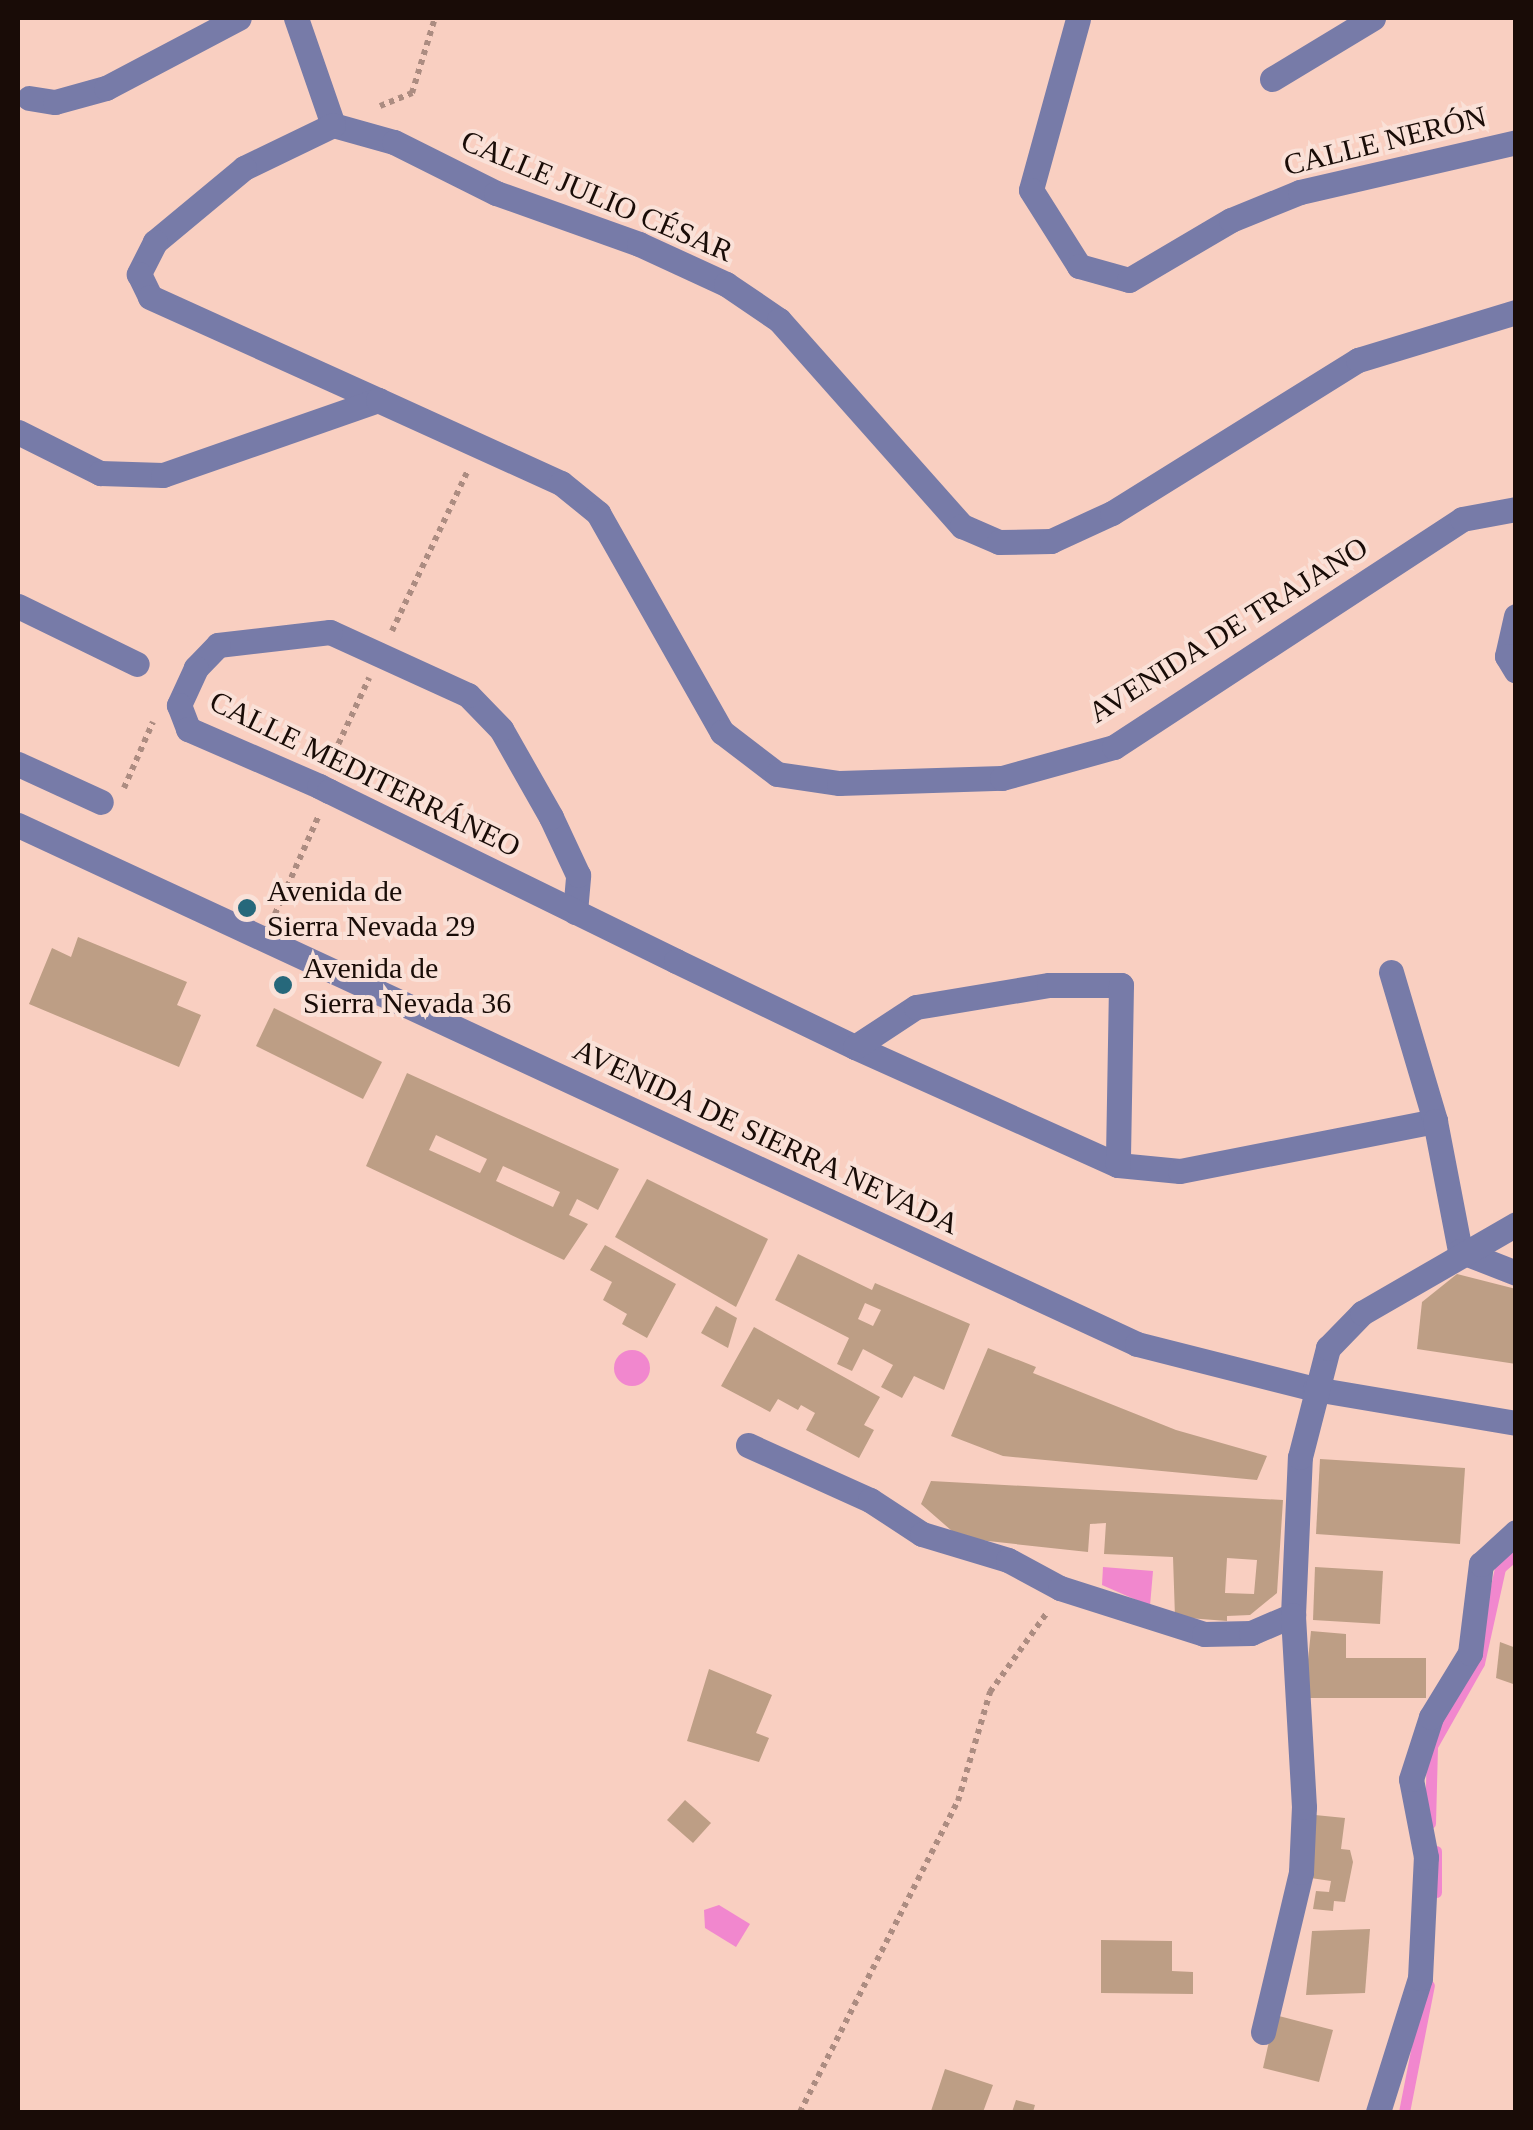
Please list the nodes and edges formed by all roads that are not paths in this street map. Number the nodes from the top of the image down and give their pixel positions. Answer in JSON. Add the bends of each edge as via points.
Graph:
{"nodes":[{"id":1,"x":239,"y":18,"type":"edge"},
{"id":2,"x":296,"y":18,"type":"edge"},
{"id":3,"x":1077,"y":18,"type":"edge"},
{"id":4,"x":1373,"y":18,"type":"edge"},
{"id":5,"x":1272,"y":79,"type":"dead end"},
{"id":6,"x":30,"y":98,"type":"dead end"},
{"id":7,"x":332,"y":125,"type":"junction"},
{"id":8,"x":1516,"y":142,"type":"edge"},
{"id":9,"x":1516,"y":312,"type":"edge"},
{"id":10,"x":378,"y":400,"type":"junction"},
{"id":11,"x":18,"y":432,"type":"edge"},
{"id":12,"x":1516,"y":509,"type":"edge"},
{"id":13,"x":18,"y":606,"type":"edge"},
{"id":14,"x":1516,"y":616,"type":"edge"},
{"id":15,"x":136,"y":664,"type":"dead end"},
{"id":16,"x":1516,"y":671,"type":"edge"},
{"id":17,"x":18,"y":764,"type":"edge"},
{"id":18,"x":109,"y":803,"type":"road end"},
{"id":19,"x":18,"y":825,"type":"edge"},
{"id":20,"x":575,"y":912,"type":"junction"},
{"id":21,"x":1392,"y":972,"type":"dead end"},
{"id":22,"x":855,"y":1048,"type":"junction"},
{"id":23,"x":1435,"y":1121,"type":"junction"},
{"id":24,"x":1118,"y":1165,"type":"junction"},
{"id":25,"x":1516,"y":1224,"type":"edge"},
{"id":26,"x":1460,"y":1251,"type":"junction"},
{"id":27,"x":1516,"y":1272,"type":"edge"},
{"id":28,"x":1315,"y":1389,"type":"junction"},
{"id":29,"x":1516,"y":1423,"type":"edge"},
{"id":30,"x":748,"y":1445,"type":"dead end"},
{"id":31,"x":1516,"y":1532,"type":"edge"},
{"id":32,"x":1293,"y":1614,"type":"junction"},
{"id":33,"x":1262,"y":2032,"type":"dead end"},
{"id":34,"x":1378,"y":2112,"type":"edge"}],
"edges":[{"from":1,"to":6,"type":"street","via":[[106,88],[55,102]]},
{"from":2,"to":7,"type":"street"},
{"from":3,"to":8,"type":"street","name":"CALLE NERÓN","via":[[1031,190],[1079,266],[1129,280],[1231,220],[1300,192]]},
{"from":4,"to":5,"type":"street"},
{"from":7,"to":9,"type":"street","name":"CALLE JULIO CÉSAR","via":[[394,142],[496,193],[639,244],[726,284],[779,320],[962,526],[999,542],[1051,541],[1112,512],[1358,360]]},
{"from":7,"to":10,"type":"street","name":"AVENIDA DE TRAJANO","via":[[244,168],[155,242],[140,274],[150,297]]},
{"from":10,"to":11,"type":"street","via":[[163,475],[100,473]]},
{"from":10,"to":12,"type":"street","name":"AVENIDA DE TRAJANO","via":[[561,484],[598,512],[722,732],[777,774],[839,783],[1002,778],[1114,747],[1462,519]]},
{"from":13,"to":15,"type":"street"},
{"from":14,"to":16,"type":"street","via":[[1507,656]]},
{"from":17,"to":18,"type":"street"},
{"from":19,"to":28,"type":"street","name":"AVENIDA DE SIERRA NEVADA","via":[[1138,1344]]},
{"from":20,"to":20,"type":"street","name":"CALLE MEDITERRÁNEO","via":[[578,875],[502,730],[468,695],[330,632],[218,645],[196,668],[179,705],[188,730]]},
{"from":20,"to":22,"type":"street","name":"CALLE MEDITERRÁNEO"},
{"from":21,"to":23,"type":"street"},
{"from":22,"to":24,"type":"street","name":"CALLE MEDITERRÁNEO"},
{"from":22,"to":24,"type":"street","via":[[916,1007],[1050,985],[1121,985]]},
{"from":23,"to":24,"type":"street","name":"CALLE MEDITERRÁNEO","via":[[1180,1170]]},
{"from":23,"to":26,"type":"street"},
{"from":25,"to":26,"type":"street"},
{"from":26,"to":27,"type":"street"},
{"from":26,"to":28,"type":"street","via":[[1362,1312],[1328,1348]]},
{"from":28,"to":29,"type":"street","name":"AVENIDA DE SIERRA NEVADA"},
{"from":28,"to":32,"type":"street","via":[[1300,1457]]},
{"from":30,"to":32,"type":"street","via":[[870,1500],[922,1534],[1204,1634],[1251,1633]]},
{"from":31,"to":34,"type":"street","via":[[1481,1564],[1470,1653],[1431,1717],[1412,1779],[1426,1857],[1420,1978]]},
{"from":32,"to":33,"type":"street","via":[[1304,1806],[1300,1872]]}]}
